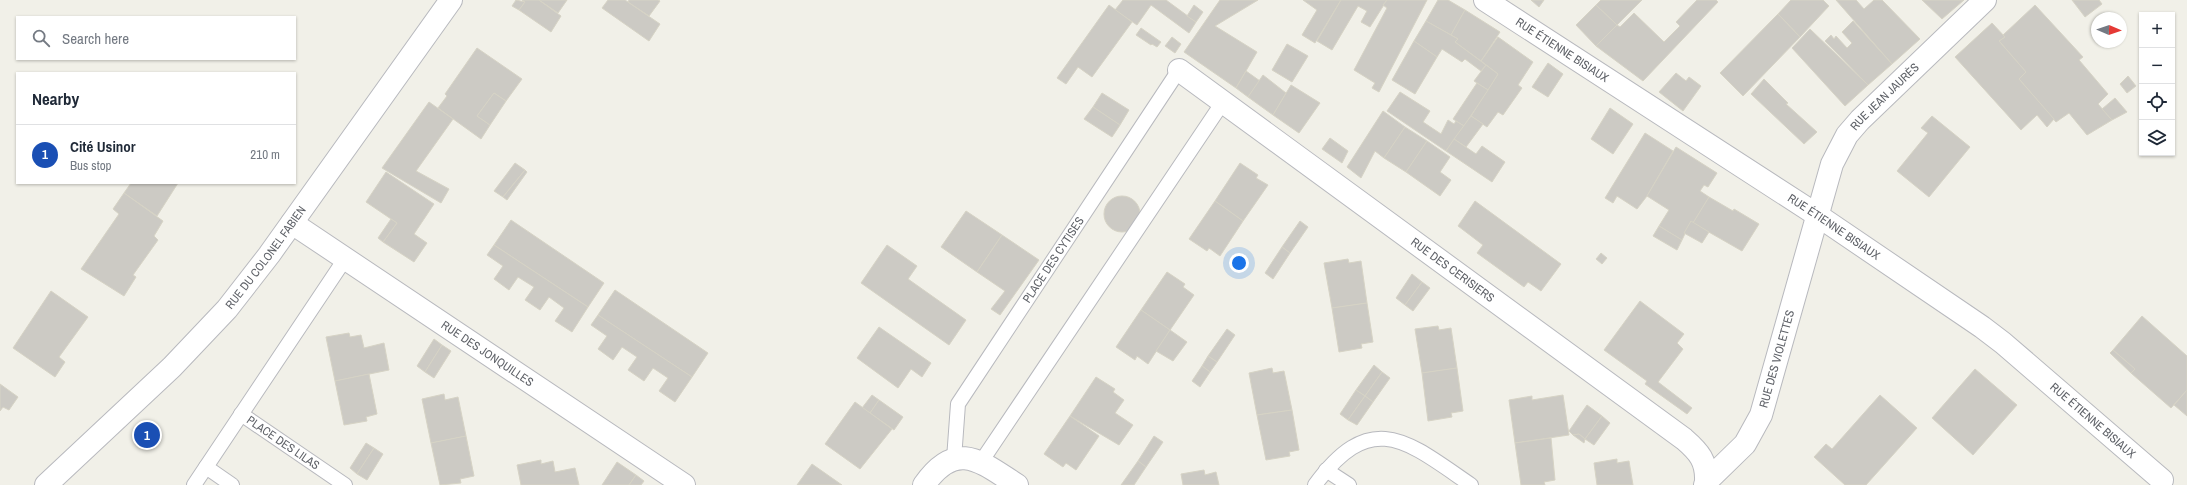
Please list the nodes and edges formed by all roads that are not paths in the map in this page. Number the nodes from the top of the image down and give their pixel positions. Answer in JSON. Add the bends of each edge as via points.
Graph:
{"nodes":[{"id":1,"x":451,"y":0,"type":"edge"},
{"id":2,"x":1485,"y":0,"type":"edge"},
{"id":3,"x":1985,"y":0,"type":"edge"},
{"id":4,"x":1179,"y":70,"type":"joint"},
{"id":5,"x":1224,"y":102,"type":"junction"},
{"id":6,"x":1817,"y":216,"type":"junction"},
{"id":7,"x":292,"y":223,"type":"junction"},
{"id":8,"x":345,"y":259,"type":"junction"},
{"id":9,"x":241,"y":414,"type":"junction"},
{"id":10,"x":954,"y":459,"type":"junction"},
{"id":11,"x":981,"y":462,"type":"junction"},
{"id":12,"x":206,"y":467,"type":"junction"},
{"id":13,"x":1326,"y":470,"type":"junction"},
{"id":14,"x":2162,"y":480,"type":"dead end"},
{"id":15,"x":1706,"y":483,"type":"edge"},
{"id":16,"x":46,"y":485,"type":"edge"},
{"id":17,"x":194,"y":485,"type":"edge"},
{"id":18,"x":232,"y":485,"type":"edge"},
{"id":19,"x":346,"y":485,"type":"edge"},
{"id":20,"x":684,"y":485,"type":"edge"},
{"id":21,"x":924,"y":485,"type":"edge"},
{"id":22,"x":1017,"y":485,"type":"edge"},
{"id":23,"x":1315,"y":485,"type":"edge"},
{"id":24,"x":1349,"y":485,"type":"edge"},
{"id":25,"x":1471,"y":485,"type":"edge"}],
"edges":[{"from":1,"to":7,"type":"street","name":"RUE DU COLONEL FABIEN"},
{"from":2,"to":6,"type":"street","name":"RUE ÉTIENNE BISIAUX"},
{"from":3,"to":6,"type":"street","name":"RUE JEAN JAURÈS","via":[[1847,135],[1832,164]]},
{"from":4,"to":5,"type":"street","name":"RUE DES CERISIERS"},
{"from":4,"to":10,"type":"lane","name":"PLACE DES CYTISES","via":[[958,404]]},
{"from":5,"to":11,"type":"lane"},
{"from":5,"to":15,"type":"street","name":"RUE DES CERISIERS","via":[[1684,439],[1704,459]]},
{"from":6,"to":14,"type":"street","name":"RUE ÉTIENNE BISIAUX","via":[[2003,343]]},
{"from":6,"to":15,"type":"street","name":"RUE DES VIOLETTES","via":[[1761,415],[1745,444]]},
{"from":7,"to":8,"type":"street","name":"RUE DES JONQUILLES"},
{"from":7,"to":16,"type":"street","name":"RUE DU COLONEL FABIEN","via":[[249,282],[209,329]]},
{"from":8,"to":9,"type":"lane"},
{"from":8,"to":20,"type":"street","name":"RUE DES JONQUILLES"},
{"from":9,"to":12,"type":"lane"},
{"from":9,"to":19,"type":"lane","name":"PLACE DES LILAS"},
{"from":10,"to":11,"type":"street"},
{"from":10,"to":21,"type":"street","via":[[940,466]]},
{"from":11,"to":22,"type":"street"},
{"from":12,"to":17,"type":"lane"},
{"from":12,"to":18,"type":"lane"},
{"from":13,"to":23,"type":"lane"},
{"from":13,"to":24,"type":"lane"},
{"from":13,"to":25,"type":"lane","via":[[1351,447],[1383,439],[1413,446]]}]}
